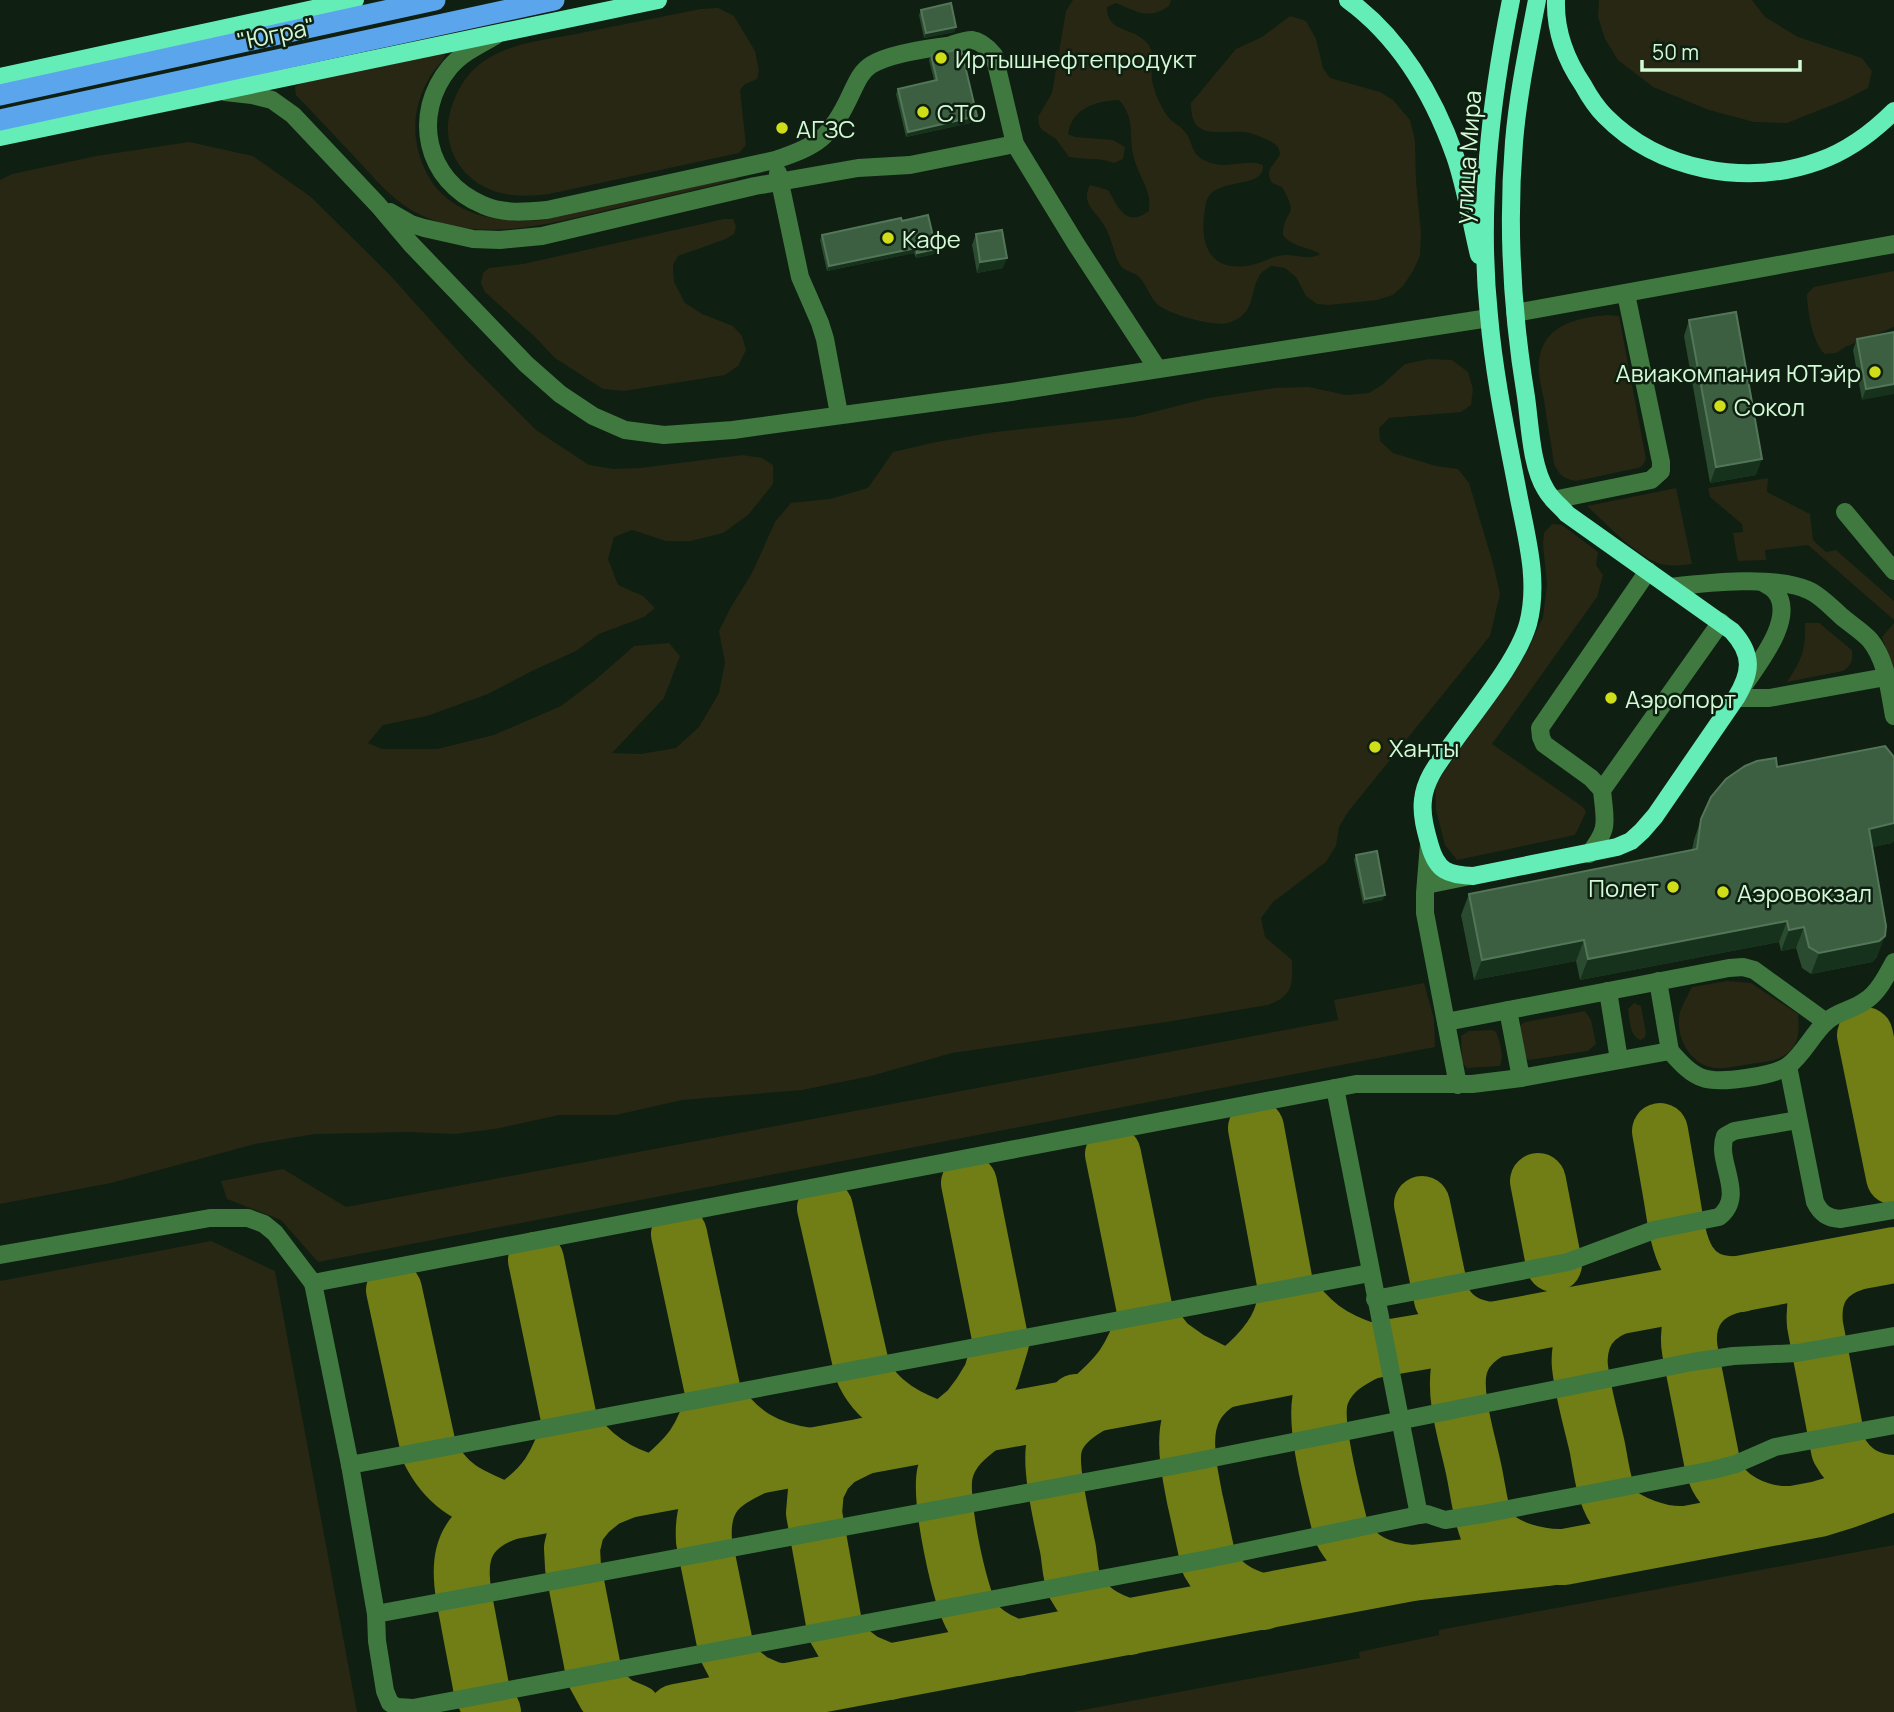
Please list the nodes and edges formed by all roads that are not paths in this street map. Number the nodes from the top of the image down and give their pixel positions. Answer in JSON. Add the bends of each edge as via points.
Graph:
{"nodes":[{"id":1,"x":355,"y":0,"type":"edge"},
{"id":2,"x":435,"y":0,"type":"edge"},
{"id":3,"x":554,"y":0,"type":"edge"},
{"id":4,"x":622,"y":0,"type":"edge"},
{"id":5,"x":658,"y":0,"type":"edge"},
{"id":6,"x":1348,"y":0,"type":"edge"},
{"id":7,"x":1511,"y":0,"type":"edge"},
{"id":8,"x":1537,"y":0,"type":"edge"},
{"id":9,"x":1556,"y":0,"type":"edge"},
{"id":10,"x":568,"y":18,"type":"junction"},
{"id":11,"x":500,"y":33,"type":"junction"},
{"id":12,"x":0,"y":77,"type":"edge"},
{"id":13,"x":217,"y":82,"type":"junction"},
{"id":14,"x":0,"y":95,"type":"edge"},
{"id":15,"x":1894,"y":111,"type":"edge"},
{"id":16,"x":0,"y":120,"type":"edge"},
{"id":17,"x":0,"y":137,"type":"edge"},
{"id":18,"x":1015,"y":144,"type":"junction"},
{"id":19,"x":775,"y":160,"type":"junction"},
{"id":20,"x":780,"y":182,"type":"junction"},
{"id":21,"x":378,"y":205,"type":"junction"},
{"id":22,"x":1894,"y":244,"type":"edge"},
{"id":23,"x":1487,"y":291,"type":"junction"},
{"id":24,"x":1626,"y":294,"type":"junction"},
{"id":25,"x":1515,"y":313,"type":"junction"},
{"id":26,"x":1489,"y":318,"type":"junction"},
{"id":27,"x":1157,"y":368,"type":"junction"},
{"id":28,"x":839,"y":414,"type":"junction"},
{"id":29,"x":1553,"y":500,"type":"junction"},
{"id":30,"x":1845,"y":512,"type":"dead end"},
{"id":31,"x":1894,"y":571,"type":"edge"},
{"id":32,"x":1648,"y":572,"type":"junction"},
{"id":33,"x":1762,"y":582,"type":"junction"},
{"id":34,"x":1670,"y":587,"type":"junction"},
{"id":35,"x":1721,"y":622,"type":"junction"},
{"id":36,"x":1886,"y":677,"type":"junction"},
{"id":37,"x":1740,"y":692,"type":"junction"},
{"id":38,"x":1894,"y":716,"type":"edge"},
{"id":39,"x":1602,"y":790,"type":"junction"},
{"id":40,"x":1429,"y":844,"type":"junction"},
{"id":41,"x":1589,"y":854,"type":"junction"},
{"id":42,"x":1473,"y":876,"type":"junction"},
{"id":43,"x":1426,"y":886,"type":"junction"},
{"id":44,"x":1894,"y":962,"type":"edge"},
{"id":45,"x":1658,"y":981,"type":"junction"},
{"id":46,"x":1608,"y":991,"type":"junction"},
{"id":47,"x":1508,"y":1010,"type":"junction"},
{"id":48,"x":1446,"y":1022,"type":"junction"},
{"id":49,"x":1826,"y":1022,"type":"junction"},
{"id":50,"x":1670,"y":1051,"type":"junction"},
{"id":51,"x":1619,"y":1060,"type":"junction"},
{"id":52,"x":1788,"y":1066,"type":"junction"},
{"id":53,"x":1521,"y":1078,"type":"junction"},
{"id":54,"x":1458,"y":1085,"type":"junction"},
{"id":55,"x":1335,"y":1088,"type":"junction"},
{"id":56,"x":1798,"y":1120,"type":"junction"},
{"id":57,"x":1894,"y":1210,"type":"edge"},
{"id":58,"x":0,"y":1255,"type":"edge"},
{"id":59,"x":1370,"y":1273,"type":"junction"},
{"id":60,"x":313,"y":1283,"type":"junction"},
{"id":61,"x":1375,"y":1299,"type":"junction"},
{"id":62,"x":1894,"y":1336,"type":"edge"},
{"id":63,"x":1399,"y":1419,"type":"junction"},
{"id":64,"x":1894,"y":1425,"type":"edge"},
{"id":65,"x":349,"y":1465,"type":"junction"},
{"id":66,"x":1419,"y":1515,"type":"junction"},
{"id":67,"x":376,"y":1614,"type":"junction"}],
"edges":[{"from":1,"to":12,"type":"main road"},
{"from":2,"to":14,"type":"highway","name":"\"Югра\""},
{"from":3,"to":13,"type":"highway","name":"\"Югра\""},
{"from":4,"to":10,"type":"main road"},
{"from":5,"to":10,"type":"main road"},
{"from":6,"to":23,"type":"main road","via":[[1381,28],[1406,59],[1443,126],[1456,159]]},
{"from":7,"to":23,"type":"main road","name":"улица Мира","via":[[1488,140]]},
{"from":8,"to":25,"type":"main road","name":"улица Мира","via":[[1514,142],[1511,271]]},
{"from":9,"to":15,"type":"main road","via":[[1557,24],[1569,62],[1591,99],[1637,141],[1678,161],[1722,172],[1796,168],[1846,148]]},
{"from":10,"to":11,"type":"main road"},
{"from":11,"to":13,"type":"main road"},
{"from":11,"to":19,"type":"street","via":[[452,65],[439,82],[428,113],[430,151],[442,173],[459,192],[484,206],[513,212],[547,210]]},
{"from":13,"to":16,"type":"highway","name":"\"Югра\""},
{"from":13,"to":17,"type":"main road"},
{"from":13,"to":21,"type":"street","via":[[272,100],[293,115]]},
{"from":18,"to":19,"type":"street","via":[[994,55],[972,40],[898,54],[872,65],[860,76],[829,133],[811,146]]},
{"from":18,"to":20,"type":"street","via":[[910,165],[858,168]]},
{"from":18,"to":27,"type":"street"},
{"from":19,"to":20,"type":"street"},
{"from":20,"to":21,"type":"street","via":[[542,236],[500,240],[424,228]]},
{"from":20,"to":28,"type":"street","via":[[800,277],[825,339]]},
{"from":21,"to":28,"type":"street","via":[[526,364],[593,416],[625,430],[664,435]]},
{"from":22,"to":24,"type":"street"},
{"from":23,"to":26,"type":"main road","name":"улица Мира"},
{"from":24,"to":25,"type":"street"},
{"from":24,"to":29,"type":"street","via":[[1661,471],[1651,480]]},
{"from":25,"to":26,"type":"main road"},
{"from":25,"to":29,"type":"main road","name":"улица Мира","via":[[1536,461]]},
{"from":26,"to":27,"type":"street"},
{"from":26,"to":40,"type":"main road","name":"улица Мира","via":[[1529,553],[1532,601],[1518,649],[1427,782],[1422,808]]},
{"from":27,"to":28,"type":"street"},
{"from":29,"to":32,"type":"main road"},
{"from":30,"to":31,"type":"street"},
{"from":32,"to":34,"type":"main road"},
{"from":32,"to":39,"type":"street","via":[[1541,727],[1544,744]]},
{"from":33,"to":34,"type":"street"},
{"from":33,"to":36,"type":"street","via":[[1811,591],[1868,638]]},
{"from":33,"to":37,"type":"street","via":[[1779,597],[1781,618],[1771,644]]},
{"from":34,"to":35,"type":"main road"},
{"from":35,"to":37,"type":"main road","via":[[1737,637],[1747,656]]},
{"from":35,"to":39,"type":"street"},
{"from":36,"to":37,"type":"street","via":[[1769,698]]},
{"from":36,"to":38,"type":"street"},
{"from":37,"to":41,"type":"main road","via":[[1642,831],[1631,841]]},
{"from":39,"to":41,"type":"street","via":[[1604,832]]},
{"from":40,"to":42,"type":"main road","via":[[1438,866]]},
{"from":40,"to":43,"type":"street"},
{"from":41,"to":42,"type":"main road"},
{"from":42,"to":43,"type":"street"},
{"from":43,"to":48,"type":"street","via":[[1425,913]]},
{"from":44,"to":49,"type":"street","via":[[1866,1001]]},
{"from":45,"to":46,"type":"street"},
{"from":45,"to":49,"type":"street","via":[[1743,967],[1754,970]]},
{"from":45,"to":50,"type":"street"},
{"from":46,"to":47,"type":"street"},
{"from":46,"to":51,"type":"street"},
{"from":47,"to":48,"type":"street"},
{"from":47,"to":53,"type":"street"},
{"from":48,"to":54,"type":"street"},
{"from":49,"to":52,"type":"street"},
{"from":50,"to":51,"type":"street"},
{"from":50,"to":52,"type":"street","via":[[1705,1079],[1766,1074]]},
{"from":51,"to":53,"type":"street"},
{"from":52,"to":56,"type":"street"},
{"from":53,"to":54,"type":"street"},
{"from":54,"to":55,"type":"street","via":[[1367,1083]]},
{"from":55,"to":59,"type":"street"},
{"from":55,"to":60,"type":"street"},
{"from":56,"to":57,"type":"street","via":[[1815,1202],[1824,1215],[1840,1219]]},
{"from":56,"to":61,"type":"street","via":[[1725,1136],[1731,1198],[1719,1217],[1654,1230],[1568,1262]]},
{"from":58,"to":60,"type":"street","via":[[210,1218],[248,1218],[275,1233]]},
{"from":59,"to":61,"type":"street"},
{"from":59,"to":65,"type":"street"},
{"from":60,"to":65,"type":"street"},
{"from":61,"to":63,"type":"street"},
{"from":62,"to":63,"type":"street","via":[[1797,1353],[1692,1362]]},
{"from":63,"to":66,"type":"street"},
{"from":63,"to":67,"type":"street"},
{"from":64,"to":66,"type":"street","via":[[1775,1447],[1713,1470],[1483,1514],[1445,1520]]},
{"from":65,"to":67,"type":"street"},
{"from":66,"to":67,"type":"street","via":[[1217,1558],[413,1708],[390,1703],[385,1691]]}]}
